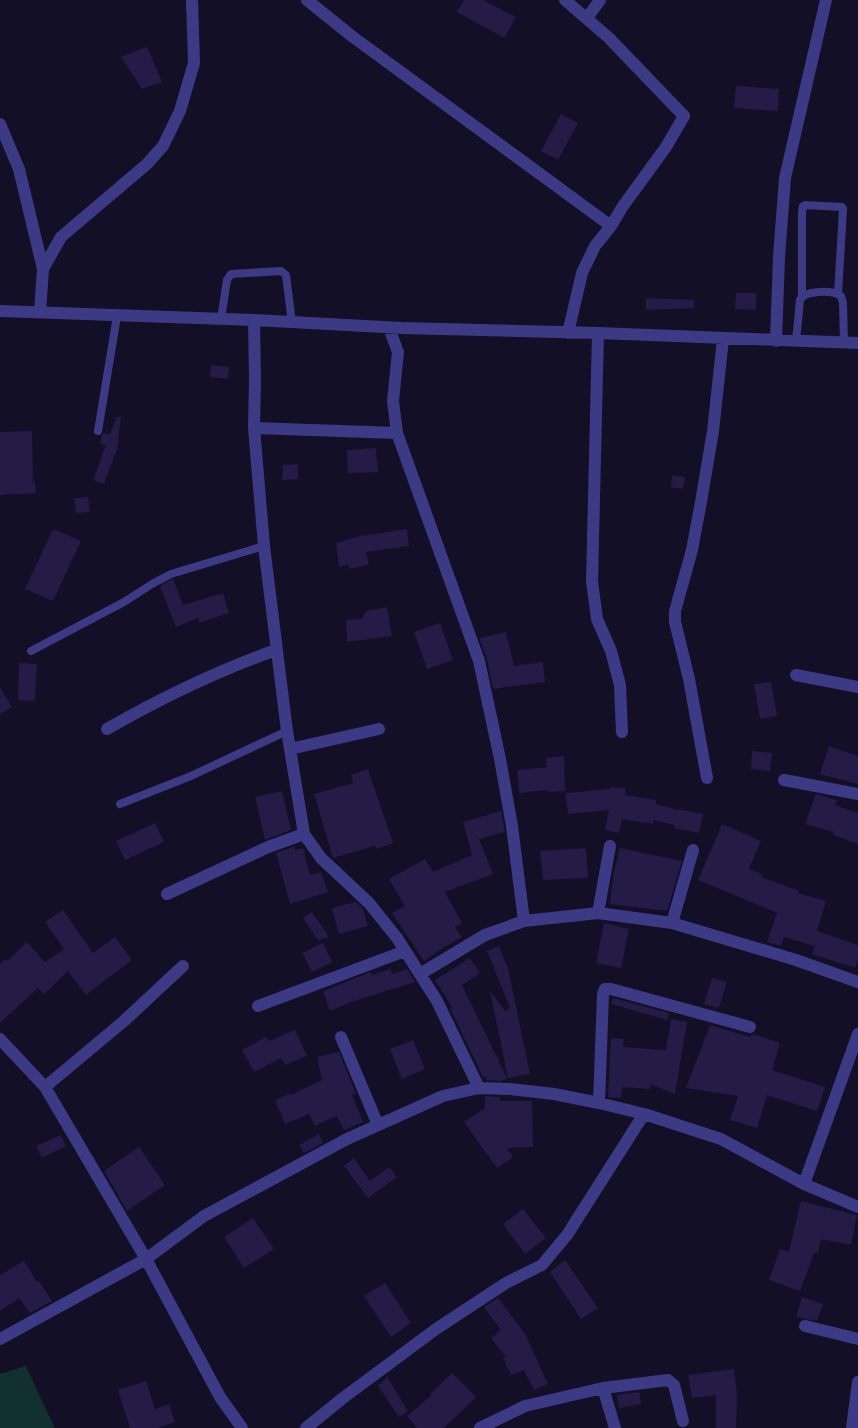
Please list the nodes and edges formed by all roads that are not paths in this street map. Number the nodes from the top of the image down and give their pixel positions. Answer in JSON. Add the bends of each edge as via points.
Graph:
{"nodes":[{"id":1,"x":192,"y":0,"type":"edge"},
{"id":2,"x":307,"y":0,"type":"edge"},
{"id":3,"x":564,"y":0,"type":"edge"},
{"id":4,"x":600,"y":0,"type":"edge"},
{"id":5,"x":826,"y":0,"type":"edge"},
{"id":6,"x":587,"y":18,"type":"junction"},
{"id":7,"x":0,"y":124,"type":"edge"},
{"id":8,"x":611,"y":226,"type":"junction"},
{"id":9,"x":43,"y":269,"type":"junction"},
{"id":10,"x":838,"y":294,"type":"junction"},
{"id":11,"x":802,"y":296,"type":"junction"},
{"id":12,"x":0,"y":311,"type":"edge"},
{"id":13,"x":40,"y":312,"type":"junction"},
{"id":14,"x":117,"y":316,"type":"junction"},
{"id":15,"x":221,"y":319,"type":"junction"},
{"id":16,"x":254,"y":320,"type":"junction"},
{"id":17,"x":292,"y":322,"type":"junction"},
{"id":18,"x":389,"y":328,"type":"junction"},
{"id":19,"x":568,"y":333,"type":"junction"},
{"id":20,"x":598,"y":334,"type":"junction"},
{"id":21,"x":723,"y":338,"type":"junction"},
{"id":22,"x":776,"y":341,"type":"junction"},
{"id":23,"x":796,"y":341,"type":"junction"},
{"id":24,"x":844,"y":343,"type":"junction"},
{"id":25,"x":858,"y":343,"type":"edge"},
{"id":26,"x":254,"y":428,"type":"junction"},
{"id":27,"x":98,"y":431,"type":"dead end"},
{"id":28,"x":397,"y":434,"type":"junction"},
{"id":29,"x":264,"y":546,"type":"junction"},
{"id":30,"x":276,"y":650,"type":"junction"},
{"id":31,"x":31,"y":651,"type":"dead end"},
{"id":32,"x":796,"y":675,"type":"dead end"},
{"id":33,"x":858,"y":687,"type":"edge"},
{"id":34,"x":107,"y":729,"type":"dead end"},
{"id":35,"x":379,"y":729,"type":"dead end"},
{"id":36,"x":286,"y":730,"type":"junction"},
{"id":37,"x":622,"y":732,"type":"dead end"},
{"id":38,"x":290,"y":749,"type":"junction"},
{"id":39,"x":706,"y":778,"type":"dead end"},
{"id":40,"x":784,"y":780,"type":"dead end"},
{"id":41,"x":858,"y":794,"type":"edge"},
{"id":42,"x":120,"y":804,"type":"dead end"},
{"id":43,"x":304,"y":834,"type":"junction"},
{"id":44,"x":610,"y":846,"type":"dead end"},
{"id":45,"x":693,"y":850,"type":"dead end"},
{"id":46,"x":167,"y":894,"type":"dead end"},
{"id":47,"x":598,"y":913,"type":"junction"},
{"id":48,"x":524,"y":921,"type":"junction"},
{"id":49,"x":672,"y":923,"type":"junction"},
{"id":50,"x":406,"y":951,"type":"junction"},
{"id":51,"x":182,"y":966,"type":"dead end"},
{"id":52,"x":420,"y":974,"type":"junction"},
{"id":53,"x":858,"y":982,"type":"edge"},
{"id":54,"x":258,"y":1006,"type":"dead end"},
{"id":55,"x":750,"y":1027,"type":"dead end"},
{"id":56,"x":858,"y":1034,"type":"edge"},
{"id":57,"x":340,"y":1038,"type":"dead end"},
{"id":58,"x":0,"y":1039,"type":"edge"},
{"id":59,"x":45,"y":1087,"type":"junction"},
{"id":60,"x":479,"y":1088,"type":"junction"},
{"id":61,"x":600,"y":1103,"type":"junction"},
{"id":62,"x":644,"y":1114,"type":"junction"},
{"id":63,"x":378,"y":1125,"type":"junction"},
{"id":64,"x":804,"y":1184,"type":"junction"},
{"id":65,"x":858,"y":1207,"type":"edge"},
{"id":66,"x":146,"y":1259,"type":"junction"},
{"id":67,"x":805,"y":1326,"type":"dead end"},
{"id":68,"x":0,"y":1339,"type":"edge"},
{"id":69,"x":858,"y":1339,"type":"edge"},
{"id":70,"x":858,"y":1382,"type":"edge"},
{"id":71,"x":603,"y":1388,"type":"junction"},
{"id":72,"x":683,"y":1421,"type":"dead end"},
{"id":73,"x":242,"y":1428,"type":"edge"},
{"id":74,"x":306,"y":1428,"type":"edge"},
{"id":75,"x":480,"y":1428,"type":"edge"},
{"id":76,"x":615,"y":1428,"type":"edge"},
{"id":77,"x":852,"y":1428,"type":"edge"}],
"edges":[{"from":1,"to":9,"type":"street","via":[[194,63],[180,111],[164,146],[61,238]]},
{"from":2,"to":8,"type":"street"},
{"from":3,"to":6,"type":"street"},
{"from":4,"to":6,"type":"street"},
{"from":5,"to":22,"type":"street","via":[[785,178]]},
{"from":6,"to":8,"type":"street","via":[[684,116]]},
{"from":7,"to":9,"type":"street","via":[[19,168]]},
{"from":8,"to":19,"type":"street","via":[[595,246],[582,273]]},
{"from":9,"to":13,"type":"street"},
{"from":10,"to":11,"type":"lane","via":[[807,293]]},
{"from":10,"to":11,"type":"lane","via":[[844,210],[805,205],[802,212]]},
{"from":10,"to":24,"type":"lane","via":[[843,303]]},
{"from":11,"to":23,"type":"lane"},
{"from":12,"to":13,"type":"street"},
{"from":13,"to":14,"type":"street"},
{"from":14,"to":15,"type":"street"},
{"from":14,"to":27,"type":"lane"},
{"from":15,"to":16,"type":"street"},
{"from":15,"to":17,"type":"lane","via":[[227,280],[231,274],[281,271],[286,275]]},
{"from":16,"to":17,"type":"street"},
{"from":16,"to":26,"type":"street"},
{"from":17,"to":18,"type":"street"},
{"from":18,"to":19,"type":"street"},
{"from":18,"to":28,"type":"street","via":[[398,352],[392,401]]},
{"from":19,"to":20,"type":"street"},
{"from":20,"to":21,"type":"street"},
{"from":20,"to":37,"type":"street","via":[[592,581],[597,618],[611,651],[620,685]]},
{"from":21,"to":22,"type":"street"},
{"from":21,"to":39,"type":"street","via":[[703,493],[675,611]]},
{"from":22,"to":23,"type":"street"},
{"from":23,"to":24,"type":"street"},
{"from":24,"to":25,"type":"street"},
{"from":26,"to":28,"type":"street"},
{"from":26,"to":29,"type":"street"},
{"from":28,"to":48,"type":"street","via":[[479,661],[512,826]]},
{"from":29,"to":30,"type":"street"},
{"from":29,"to":31,"type":"lane","via":[[171,574]]},
{"from":30,"to":34,"type":"street","via":[[164,697]]},
{"from":30,"to":36,"type":"street"},
{"from":32,"to":33,"type":"street"},
{"from":35,"to":38,"type":"street"},
{"from":36,"to":38,"type":"street"},
{"from":36,"to":42,"type":"lane","via":[[191,776]]},
{"from":38,"to":43,"type":"street"},
{"from":40,"to":41,"type":"street"},
{"from":43,"to":46,"type":"street","via":[[268,847]]},
{"from":43,"to":50,"type":"street","via":[[321,858],[369,903]]},
{"from":44,"to":47,"type":"street"},
{"from":45,"to":49,"type":"street"},
{"from":47,"to":48,"type":"street"},
{"from":47,"to":49,"type":"street"},
{"from":48,"to":52,"type":"street","via":[[485,935]]},
{"from":49,"to":53,"type":"street"},
{"from":50,"to":52,"type":"street"},
{"from":50,"to":54,"type":"street"},
{"from":51,"to":59,"type":"street","via":[[124,1021]]},
{"from":52,"to":60,"type":"street","via":[[437,1001]]},
{"from":55,"to":61,"type":"street","via":[[605,989]]},
{"from":56,"to":64,"type":"street"},
{"from":57,"to":63,"type":"street"},
{"from":58,"to":59,"type":"street"},
{"from":59,"to":66,"type":"street"},
{"from":60,"to":61,"type":"street","via":[[554,1094]]},
{"from":60,"to":63,"type":"street","via":[[443,1096]]},
{"from":61,"to":62,"type":"street"},
{"from":62,"to":64,"type":"street","via":[[721,1139]]},
{"from":62,"to":74,"type":"street","via":[[567,1235],[542,1265],[506,1283],[436,1329]]},
{"from":63,"to":66,"type":"street","via":[[204,1216]]},
{"from":64,"to":65,"type":"street"},
{"from":66,"to":68,"type":"street"},
{"from":66,"to":73,"type":"street","via":[[220,1397]]},
{"from":67,"to":69,"type":"street"},
{"from":70,"to":77,"type":"street"},
{"from":71,"to":72,"type":"street","via":[[668,1380],[674,1385]]},
{"from":71,"to":75,"type":"street","via":[[525,1406]]},
{"from":71,"to":76,"type":"street"}]}
